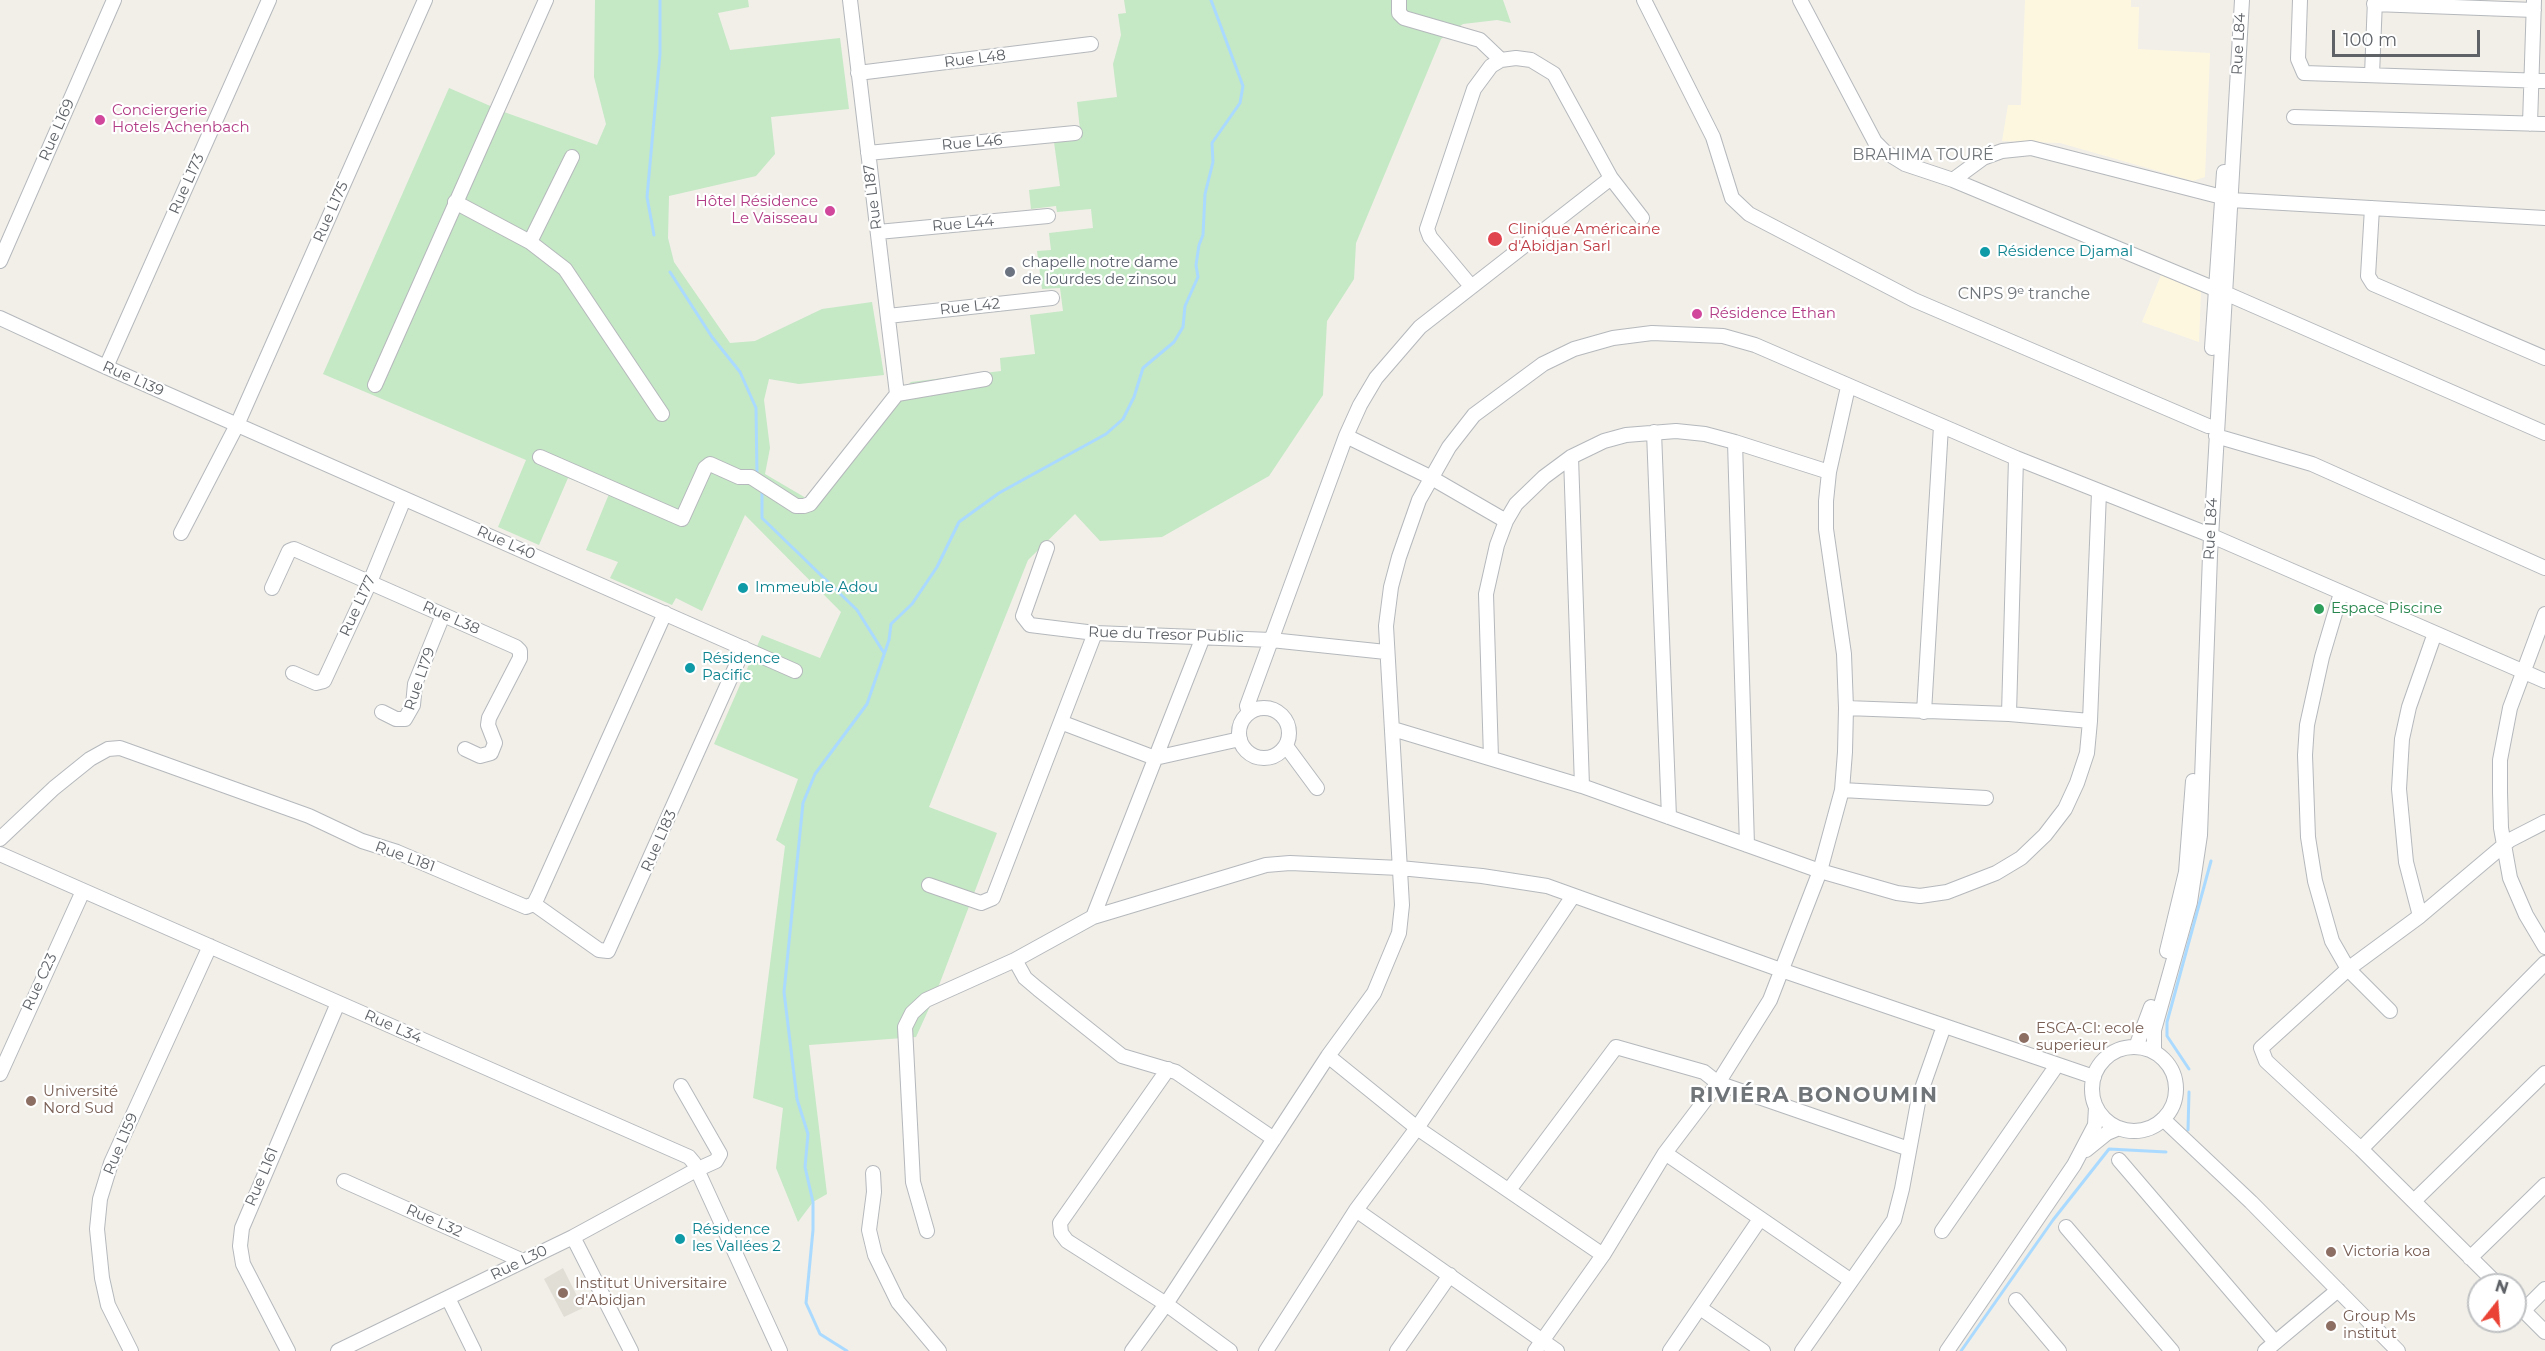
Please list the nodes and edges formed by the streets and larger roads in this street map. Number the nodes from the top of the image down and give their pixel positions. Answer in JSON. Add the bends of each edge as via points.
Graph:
{"nodes":[{"id":1,"x":114,"y":0,"type":"edge"},
{"id":2,"x":269,"y":0,"type":"edge"},
{"id":3,"x":425,"y":0,"type":"edge"},
{"id":4,"x":546,"y":0,"type":"edge"},
{"id":5,"x":850,"y":0,"type":"edge"},
{"id":6,"x":1399,"y":0,"type":"edge"},
{"id":7,"x":1644,"y":0,"type":"edge"},
{"id":8,"x":1800,"y":0,"type":"edge"},
{"id":9,"x":2232,"y":0,"type":"edge"},
{"id":10,"x":2242,"y":0,"type":"edge"},
{"id":11,"x":2300,"y":0,"type":"edge"},
{"id":12,"x":2375,"y":2,"type":"edge"},
{"id":13,"x":2534,"y":5,"type":"edge"},
{"id":14,"x":1092,"y":44,"type":"dead end"},
{"id":15,"x":1501,"y":60,"type":"junction"},
{"id":16,"x":858,"y":73,"type":"junction"},
{"id":17,"x":2372,"y":75,"type":"junction"},
{"id":18,"x":2538,"y":81,"type":"edge"},
{"id":19,"x":2294,"y":117,"type":"dead end"},
{"id":20,"x":2530,"y":124,"type":"junction"},
{"id":21,"x":2545,"y":124,"type":"edge"},
{"id":22,"x":1076,"y":133,"type":"dead end"},
{"id":23,"x":868,"y":153,"type":"junction"},
{"id":24,"x":572,"y":157,"type":"dead end"},
{"id":25,"x":1611,"y":178,"type":"junction"},
{"id":26,"x":1953,"y":180,"type":"junction"},
{"id":27,"x":2227,"y":199,"type":"junction"},
{"id":28,"x":455,"y":202,"type":"junction"},
{"id":29,"x":2372,"y":208,"type":"junction"},
{"id":30,"x":1048,"y":216,"type":"dead end"},
{"id":31,"x":1642,"y":218,"type":"dead end"},
{"id":32,"x":2545,"y":218,"type":"edge"},
{"id":33,"x":878,"y":232,"type":"junction"},
{"id":34,"x":530,"y":242,"type":"junction"},
{"id":35,"x":0,"y":261,"type":"edge"},
{"id":36,"x":1470,"y":285,"type":"junction"},
{"id":37,"x":2220,"y":291,"type":"junction"},
{"id":38,"x":1052,"y":298,"type":"dead end"},
{"id":39,"x":888,"y":316,"type":"junction"},
{"id":40,"x":0,"y":318,"type":"edge"},
{"id":41,"x":2545,"y":358,"type":"edge"},
{"id":42,"x":106,"y":367,"type":"junction"},
{"id":43,"x":985,"y":379,"type":"dead end"},
{"id":44,"x":375,"y":385,"type":"dead end"},
{"id":45,"x":1848,"y":387,"type":"junction"},
{"id":46,"x":897,"y":394,"type":"junction"},
{"id":47,"x":662,"y":414,"type":"dead end"},
{"id":48,"x":237,"y":425,"type":"junction"},
{"id":49,"x":1941,"y":426,"type":"junction"},
{"id":50,"x":2212,"y":431,"type":"junction"},
{"id":51,"x":1654,"y":432,"type":"junction"},
{"id":52,"x":2545,"y":433,"type":"edge"},
{"id":53,"x":1346,"y":436,"type":"junction"},
{"id":54,"x":267,"y":438,"type":"joint"},
{"id":55,"x":1735,"y":442,"type":"junction"},
{"id":56,"x":540,"y":457,"type":"dead end"},
{"id":57,"x":1571,"y":457,"type":"junction"},
{"id":58,"x":2016,"y":458,"type":"junction"},
{"id":59,"x":1828,"y":472,"type":"junction"},
{"id":60,"x":1430,"y":477,"type":"junction"},
{"id":61,"x":2099,"y":492,"type":"junction"},
{"id":62,"x":404,"y":499,"type":"junction"},
{"id":63,"x":1506,"y":521,"type":"junction"},
{"id":64,"x":181,"y":533,"type":"dead end"},
{"id":65,"x":2208,"y":535,"type":"junction"},
{"id":66,"x":1047,"y":548,"type":"dead end"},
{"id":67,"x":2545,"y":568,"type":"edge"},
{"id":68,"x":370,"y":582,"type":"junction"},
{"id":69,"x":272,"y":588,"type":"dead end"},
{"id":70,"x":2341,"y":593,"type":"junction"},
{"id":71,"x":665,"y":613,"type":"junction"},
{"id":72,"x":2545,"y":614,"type":"edge"},
{"id":73,"x":443,"y":615,"type":"junction"},
{"id":74,"x":1095,"y":633,"type":"junction"},
{"id":75,"x":2435,"y":633,"type":"junction"},
{"id":76,"x":1203,"y":637,"type":"junction"},
{"id":77,"x":1271,"y":640,"type":"junction"},
{"id":78,"x":744,"y":648,"type":"junction"},
{"id":79,"x":1386,"y":652,"type":"junction"},
{"id":80,"x":795,"y":671,"type":"dead end"},
{"id":81,"x":2522,"y":671,"type":"junction"},
{"id":82,"x":293,"y":673,"type":"dead end"},
{"id":83,"x":2545,"y":681,"type":"edge"},
{"id":84,"x":1846,"y":708,"type":"junction"},
{"id":85,"x":382,"y":712,"type":"dead end"},
{"id":86,"x":1924,"y":712,"type":"junction"},
{"id":87,"x":1250,"y":713,"type":"junction"},
{"id":88,"x":2009,"y":714,"type":"junction"},
{"id":89,"x":2090,"y":721,"type":"junction"},
{"id":90,"x":1063,"y":723,"type":"junction"},
{"id":91,"x":1394,"y":729,"type":"junction"},
{"id":92,"x":1240,"y":739,"type":"junction"},
{"id":93,"x":1286,"y":746,"type":"junction"},
{"id":94,"x":465,"y":748,"type":"dead end"},
{"id":95,"x":1155,"y":758,"type":"junction"},
{"id":96,"x":1491,"y":758,"type":"junction"},
{"id":97,"x":1582,"y":786,"type":"junction"},
{"id":98,"x":1317,"y":788,"type":"dead end"},
{"id":99,"x":1842,"y":790,"type":"junction"},
{"id":100,"x":1986,"y":798,"type":"dead end"},
{"id":101,"x":1669,"y":817,"type":"junction"},
{"id":102,"x":2545,"y":822,"type":"edge"},
{"id":103,"x":0,"y":839,"type":"edge"},
{"id":104,"x":1747,"y":845,"type":"junction"},
{"id":105,"x":2504,"y":846,"type":"junction"},
{"id":106,"x":0,"y":854,"type":"edge"},
{"id":107,"x":1400,"y":868,"type":"junction"},
{"id":108,"x":1820,"y":871,"type":"junction"},
{"id":109,"x":929,"y":885,"type":"dead end"},
{"id":110,"x":83,"y":891,"type":"junction"},
{"id":111,"x":1573,"y":896,"type":"junction"},
{"id":112,"x":534,"y":904,"type":"junction"},
{"id":113,"x":2420,"y":916,"type":"junction"},
{"id":114,"x":1093,"y":917,"type":"junction"},
{"id":115,"x":210,"y":946,"type":"junction"},
{"id":116,"x":2545,"y":947,"type":"edge"},
{"id":117,"x":1015,"y":960,"type":"junction"},
{"id":118,"x":2545,"y":963,"type":"edge"},
{"id":119,"x":2348,"y":969,"type":"junction"},
{"id":120,"x":1781,"y":970,"type":"junction"},
{"id":121,"x":338,"y":1003,"type":"junction"},
{"id":122,"x":2390,"y":1011,"type":"dead end"},
{"id":123,"x":1944,"y":1026,"type":"junction"},
{"id":124,"x":2136,"y":1047,"type":"junction"},
{"id":125,"x":2154,"y":1052,"type":"junction"},
{"id":126,"x":1328,"y":1056,"type":"junction"},
{"id":127,"x":2057,"y":1065,"type":"junction"},
{"id":128,"x":1168,"y":1069,"type":"junction"},
{"id":129,"x":2545,"y":1073,"type":"edge"},
{"id":130,"x":0,"y":1074,"type":"edge"},
{"id":131,"x":2094,"y":1077,"type":"junction"},
{"id":132,"x":1718,"y":1083,"type":"junction"},
{"id":133,"x":681,"y":1086,"type":"dead end"},
{"id":134,"x":2097,"y":1107,"type":"junction"},
{"id":135,"x":2163,"y":1119,"type":"junction"},
{"id":136,"x":1418,"y":1128,"type":"junction"},
{"id":137,"x":2119,"y":1128,"type":"junction"},
{"id":138,"x":1274,"y":1139,"type":"junction"},
{"id":139,"x":1909,"y":1149,"type":"junction"},
{"id":140,"x":2361,"y":1149,"type":"junction"},
{"id":141,"x":1665,"y":1153,"type":"junction"},
{"id":142,"x":2119,"y":1160,"type":"dead end"},
{"id":143,"x":2074,"y":1165,"type":"junction"},
{"id":144,"x":696,"y":1170,"type":"junction"},
{"id":145,"x":873,"y":1173,"type":"dead end"},
{"id":146,"x":344,"y":1181,"type":"dead end"},
{"id":147,"x":2545,"y":1185,"type":"edge"},
{"id":148,"x":1509,"y":1190,"type":"junction"},
{"id":149,"x":2414,"y":1201,"type":"junction"},
{"id":150,"x":1356,"y":1210,"type":"junction"},
{"id":151,"x":1760,"y":1219,"type":"junction"},
{"id":152,"x":2066,"y":1227,"type":"dead end"},
{"id":153,"x":927,"y":1231,"type":"dead end"},
{"id":154,"x":1942,"y":1231,"type":"dead end"},
{"id":155,"x":573,"y":1238,"type":"junction"},
{"id":156,"x":1603,"y":1255,"type":"junction"},
{"id":157,"x":2470,"y":1258,"type":"junction"},
{"id":158,"x":523,"y":1261,"type":"junction"},
{"id":159,"x":2486,"y":1273,"type":"edge"},
{"id":160,"x":1450,"y":1275,"type":"junction"},
{"id":161,"x":1850,"y":1280,"type":"junction"},
{"id":162,"x":2338,"y":1290,"type":"junction"},
{"id":163,"x":2545,"y":1290,"type":"edge"},
{"id":164,"x":448,"y":1298,"type":"junction"},
{"id":165,"x":2016,"y":1300,"type":"dead end"},
{"id":166,"x":2527,"y":1301,"type":"edge"},
{"id":167,"x":1166,"y":1304,"type":"junction"},
{"id":168,"x":1700,"y":1308,"type":"junction"},
{"id":169,"x":2527,"y":1314,"type":"edge"},
{"id":170,"x":2545,"y":1332,"type":"edge"},
{"id":171,"x":1539,"y":1346,"type":"edge"},
{"id":172,"x":2270,"y":1347,"type":"edge"},
{"id":173,"x":131,"y":1351,"type":"edge"},
{"id":174,"x":288,"y":1351,"type":"edge"},
{"id":175,"x":338,"y":1351,"type":"edge"},
{"id":176,"x":474,"y":1351,"type":"edge"},
{"id":177,"x":631,"y":1351,"type":"edge"},
{"id":178,"x":780,"y":1351,"type":"edge"},
{"id":179,"x":939,"y":1351,"type":"edge"},
{"id":180,"x":1132,"y":1351,"type":"edge"},
{"id":181,"x":1230,"y":1351,"type":"edge"},
{"id":182,"x":1266,"y":1351,"type":"edge"},
{"id":183,"x":1397,"y":1351,"type":"edge"},
{"id":184,"x":1557,"y":1351,"type":"edge"},
{"id":185,"x":1670,"y":1351,"type":"edge"},
{"id":186,"x":1763,"y":1351,"type":"edge"},
{"id":187,"x":1802,"y":1351,"type":"edge"},
{"id":188,"x":1947,"y":1351,"type":"edge"},
{"id":189,"x":2059,"y":1351,"type":"edge"},
{"id":190,"x":2172,"y":1351,"type":"edge"},
{"id":191,"x":2398,"y":1351,"type":"edge"}],
"edges":[{"from":1,"to":35,"type":"street","name":"Rue L169"},
{"from":2,"to":42,"type":"street","name":"Rue L173"},
{"from":3,"to":48,"type":"street","name":"Rue L175"},
{"from":4,"to":28,"type":"street"},
{"from":5,"to":16,"type":"street","name":"Rue L187"},
{"from":6,"to":15,"type":"street","via":[[1399,13],[1404,18],[1480,40]]},
{"from":7,"to":50,"type":"street","via":[[1713,137],[1732,198],[1749,214],[1914,300]]},
{"from":8,"to":26,"type":"street","via":[[1875,142],[1905,164]]},
{"from":9,"to":27,"type":"street","name":"Rue L84"},
{"from":10,"to":27,"type":"street","name":"Rue L84"},
{"from":11,"to":17,"type":"street","via":[[2298,59],[2302,71]]},
{"from":12,"to":13,"type":"street"},
{"from":12,"to":17,"type":"street"},
{"from":13,"to":18,"type":"street"},
{"from":14,"to":16,"type":"street","name":"Rue L48"},
{"from":15,"to":25,"type":"street","via":[[1531,60],[1554,74]]},
{"from":15,"to":36,"type":"street","via":[[1491,66],[1474,89],[1427,229]]},
{"from":16,"to":23,"type":"street","name":"Rue L187"},
{"from":17,"to":18,"type":"street"},
{"from":18,"to":20,"type":"street"},
{"from":19,"to":20,"type":"street"},
{"from":20,"to":21,"type":"street"},
{"from":22,"to":23,"type":"street","name":"Rue L46"},
{"from":23,"to":33,"type":"street","name":"Rue L187"},
{"from":24,"to":34,"type":"street"},
{"from":25,"to":31,"type":"street"},
{"from":25,"to":36,"type":"street"},
{"from":26,"to":27,"type":"street","via":[[1983,158],[2031,148]]},
{"from":26,"to":37,"type":"street"},
{"from":27,"to":29,"type":"street"},
{"from":27,"to":37,"type":"street","name":"Rue L84"},
{"from":28,"to":34,"type":"street"},
{"from":28,"to":44,"type":"street"},
{"from":29,"to":32,"type":"street"},
{"from":29,"to":41,"type":"street","via":[[2368,276],[2373,284]]},
{"from":30,"to":33,"type":"street","name":"Rue L44"},
{"from":33,"to":39,"type":"street","name":"Rue L187"},
{"from":34,"to":47,"type":"street","via":[[566,269],[577,283]]},
{"from":36,"to":53,"type":"street","via":[[1398,350],[1360,405]]},
{"from":37,"to":50,"type":"street","name":"Rue L84"},
{"from":37,"to":52,"type":"street"},
{"from":38,"to":39,"type":"street","name":"Rue L42"},
{"from":39,"to":46,"type":"street","name":"Rue L187"},
{"from":40,"to":42,"type":"street","name":"Rue L139"},
{"from":42,"to":48,"type":"street","name":"Rue L139"},
{"from":43,"to":46,"type":"street"},
{"from":45,"to":49,"type":"street"},
{"from":45,"to":59,"type":"street"},
{"from":45,"to":60,"type":"street","via":[[1755,345],[1723,336],[1652,333],[1613,338],[1574,349],[1510,386],[1474,415]]},
{"from":46,"to":56,"type":"street","via":[[810,504],[804,506],[796,506],[751,477],[739,477],[710,464],[682,519]]},
{"from":48,"to":54,"type":"street","name":"Rue L139"},
{"from":48,"to":64,"type":"street","name":"Rue L175"},
{"from":49,"to":58,"type":"street"},
{"from":49,"to":86,"type":"street"},
{"from":50,"to":65,"type":"street","name":"Rue L84"},
{"from":50,"to":67,"type":"street","via":[[2312,464]]},
{"from":51,"to":55,"type":"street","via":[[1705,434]]},
{"from":51,"to":57,"type":"street","via":[[1604,441]]},
{"from":51,"to":101,"type":"street"},
{"from":53,"to":60,"type":"street"},
{"from":53,"to":77,"type":"street"},
{"from":54,"to":62,"type":"street","name":"Rue L40"},
{"from":55,"to":59,"type":"street"},
{"from":55,"to":104,"type":"street"},
{"from":57,"to":63,"type":"street","via":[[1531,489]]},
{"from":57,"to":97,"type":"street"},
{"from":58,"to":61,"type":"street"},
{"from":58,"to":88,"type":"street"},
{"from":59,"to":84,"type":"street","via":[[1826,528],[1844,654]]},
{"from":60,"to":63,"type":"street"},
{"from":60,"to":79,"type":"street","via":[[1398,557],[1391,587]]},
{"from":61,"to":65,"type":"street"},
{"from":61,"to":89,"type":"street"},
{"from":62,"to":68,"type":"street","name":"Rue L177"},
{"from":62,"to":71,"type":"street","name":"Rue L40"},
{"from":63,"to":96,"type":"street","via":[[1486,594]]},
{"from":65,"to":70,"type":"street"},
{"from":65,"to":124,"type":"street","name":"Rue L84","via":[[2189,854],[2165,958]]},
{"from":65,"to":125,"type":"street","name":"Rue L84","via":[[2198,857],[2190,902],[2154,1030]]},
{"from":66,"to":74,"type":"street","name":"Rue du Tresor Public","via":[[1023,616],[1025,621],[1030,625]]},
{"from":68,"to":69,"type":"street","name":"Rue L38","via":[[294,549],[289,551]]},
{"from":68,"to":73,"type":"street","name":"Rue L38"},
{"from":68,"to":82,"type":"street","name":"Rue L177","via":[[324,681],[316,683]]},
{"from":70,"to":75,"type":"street"},
{"from":70,"to":119,"type":"street","via":[[2315,683],[2305,755],[2308,837],[2315,881],[2332,941]]},
{"from":71,"to":78,"type":"street","name":"Rue L40"},
{"from":71,"to":112,"type":"street"},
{"from":72,"to":81,"type":"street"},
{"from":73,"to":85,"type":"street","name":"Rue L179","via":[[405,719]]},
{"from":73,"to":94,"type":"street","name":"Rue L38","via":[[520,651],[489,718],[495,743],[490,753],[480,756]]},
{"from":74,"to":76,"type":"street","name":"Rue du Tresor Public"},
{"from":74,"to":90,"type":"street"},
{"from":75,"to":81,"type":"street"},
{"from":75,"to":113,"type":"street","via":[[2409,708],[2402,739],[2399,789],[2406,862]]},
{"from":76,"to":77,"type":"street","name":"Rue du Tresor Public"},
{"from":76,"to":95,"type":"street"},
{"from":77,"to":79,"type":"street","name":"Rue du Tresor Public"},
{"from":77,"to":87,"type":"street","via":[[1246,706]]},
{"from":78,"to":80,"type":"street","name":"Rue L40"},
{"from":78,"to":112,"type":"street","name":"Rue L183","via":[[608,951],[599,950]]},
{"from":79,"to":91,"type":"street"},
{"from":81,"to":83,"type":"street"},
{"from":81,"to":105,"type":"street","via":[[2500,760]]},
{"from":84,"to":86,"type":"street"},
{"from":84,"to":99,"type":"street"},
{"from":86,"to":88,"type":"street"},
{"from":87,"to":92,"type":"street","via":[[1241,724]]},
{"from":87,"to":93,"type":"street","via":[[1266,708],[1281,715],[1289,730]]},
{"from":88,"to":89,"type":"street"},
{"from":89,"to":108,"type":"street","via":[[2087,753],[2065,809],[2021,858],[1996,873],[1947,892],[1920,896]]},
{"from":90,"to":95,"type":"street"},
{"from":90,"to":109,"type":"street","via":[[993,898],[981,903]]},
{"from":91,"to":96,"type":"street"},
{"from":91,"to":107,"type":"street"},
{"from":92,"to":93,"type":"street","via":[[1249,753],[1265,758],[1280,753]]},
{"from":92,"to":95,"type":"street"},
{"from":93,"to":98,"type":"street"},
{"from":95,"to":114,"type":"street"},
{"from":96,"to":97,"type":"street"},
{"from":97,"to":101,"type":"street"},
{"from":99,"to":100,"type":"street"},
{"from":99,"to":108,"type":"street"},
{"from":101,"to":104,"type":"street"},
{"from":102,"to":105,"type":"street"},
{"from":103,"to":112,"type":"street","name":"Rue L181","via":[[90,759],[108,749],[120,748],[309,816],[515,904]]},
{"from":104,"to":108,"type":"street"},
{"from":105,"to":113,"type":"street"},
{"from":105,"to":116,"type":"street","via":[[2510,878]]},
{"from":106,"to":110,"type":"street","name":"Rue L34"},
{"from":107,"to":111,"type":"street","via":[[1513,880]]},
{"from":107,"to":114,"type":"street","via":[[1266,865]]},
{"from":107,"to":126,"type":"street","via":[[1401,921],[1394,946],[1374,993]]},
{"from":108,"to":120,"type":"street"},
{"from":110,"to":115,"type":"street","name":"Rue L34"},
{"from":110,"to":130,"type":"street","name":"Rue C23"},
{"from":111,"to":120,"type":"street"},
{"from":111,"to":136,"type":"street"},
{"from":113,"to":119,"type":"street"},
{"from":114,"to":117,"type":"street"},
{"from":115,"to":121,"type":"street","name":"Rue L34"},
{"from":115,"to":173,"type":"street","name":"Rue L159","via":[[111,1163],[100,1199],[97,1229],[102,1278],[108,1305]]},
{"from":117,"to":128,"type":"street","via":[[1025,978],[1122,1056]]},
{"from":117,"to":153,"type":"street","via":[[926,1000],[912,1013],[905,1027],[913,1182]]},
{"from":118,"to":140,"type":"street"},
{"from":119,"to":122,"type":"street"},
{"from":119,"to":140,"type":"street","via":[[2264,1044],[2261,1052]]},
{"from":120,"to":123,"type":"street"},
{"from":120,"to":132,"type":"street","via":[[1770,1000]]},
{"from":121,"to":144,"type":"street","name":"Rue L34","via":[[681,1153],[694,1163]]},
{"from":121,"to":174,"type":"street","name":"Rue L161","via":[[242,1228],[243,1264]]},
{"from":123,"to":127,"type":"street"},
{"from":123,"to":139,"type":"street","via":[[1919,1097]]},
{"from":124,"to":125,"type":"street"},
{"from":124,"to":131,"type":"street","via":[[2122,1048],[2110,1055]]},
{"from":125,"to":135,"type":"street","via":[[2172,1071],[2176,1083],[2171,1109]]},
{"from":126,"to":136,"type":"street"},
{"from":126,"to":138,"type":"street"},
{"from":127,"to":131,"type":"street"},
{"from":127,"to":154,"type":"street"},
{"from":128,"to":138,"type":"street"},
{"from":128,"to":167,"type":"street","via":[[1060,1223],[1066,1241]]},
{"from":129,"to":149,"type":"street"},
{"from":131,"to":134,"type":"street","via":[[2092,1092]]},
{"from":132,"to":139,"type":"street"},
{"from":132,"to":141,"type":"street"},
{"from":132,"to":148,"type":"street","via":[[1704,1072],[1616,1047]]},
{"from":133,"to":144,"type":"street","name":"Rue L30","via":[[720,1154],[716,1161]]},
{"from":134,"to":137,"type":"street","via":[[2106,1120]]},
{"from":134,"to":143,"type":"street","via":[[2095,1125]]},
{"from":135,"to":137,"type":"street","via":[[2150,1128]]},
{"from":135,"to":162,"type":"street"},
{"from":136,"to":148,"type":"street"},
{"from":136,"to":150,"type":"street"},
{"from":137,"to":143,"type":"street","via":[[2097,1140]]},
{"from":138,"to":167,"type":"street"},
{"from":139,"to":161,"type":"street","via":[[1894,1220]]},
{"from":140,"to":149,"type":"street"},
{"from":141,"to":151,"type":"street"},
{"from":141,"to":156,"type":"street"},
{"from":142,"to":172,"type":"street"},
{"from":143,"to":188,"type":"street"},
{"from":144,"to":155,"type":"street","name":"Rue L30"},
{"from":144,"to":178,"type":"street"},
{"from":145,"to":179,"type":"street","via":[[869,1230],[875,1255],[898,1302]]},
{"from":146,"to":158,"type":"street","name":"Rue L32"},
{"from":147,"to":157,"type":"street"},
{"from":148,"to":156,"type":"street"},
{"from":149,"to":157,"type":"street"},
{"from":150,"to":160,"type":"street"},
{"from":150,"to":182,"type":"street"},
{"from":151,"to":161,"type":"street"},
{"from":151,"to":168,"type":"street"},
{"from":152,"to":190,"type":"street"},
{"from":155,"to":158,"type":"street","name":"Rue L30"},
{"from":155,"to":177,"type":"street"},
{"from":156,"to":171,"type":"street"},
{"from":157,"to":159,"type":"street"},
{"from":158,"to":164,"type":"street","name":"Rue L30"},
{"from":160,"to":171,"type":"street"},
{"from":160,"to":183,"type":"street"},
{"from":161,"to":187,"type":"street"},
{"from":162,"to":172,"type":"street"},
{"from":162,"to":191,"type":"street"},
{"from":163,"to":166,"type":"street"},
{"from":164,"to":175,"type":"street","name":"Rue L30"},
{"from":164,"to":176,"type":"street"},
{"from":165,"to":189,"type":"street"},
{"from":167,"to":180,"type":"street"},
{"from":167,"to":181,"type":"street"},
{"from":168,"to":185,"type":"street"},
{"from":168,"to":186,"type":"street"},
{"from":169,"to":170,"type":"street"},
{"from":171,"to":184,"type":"street"}]}
